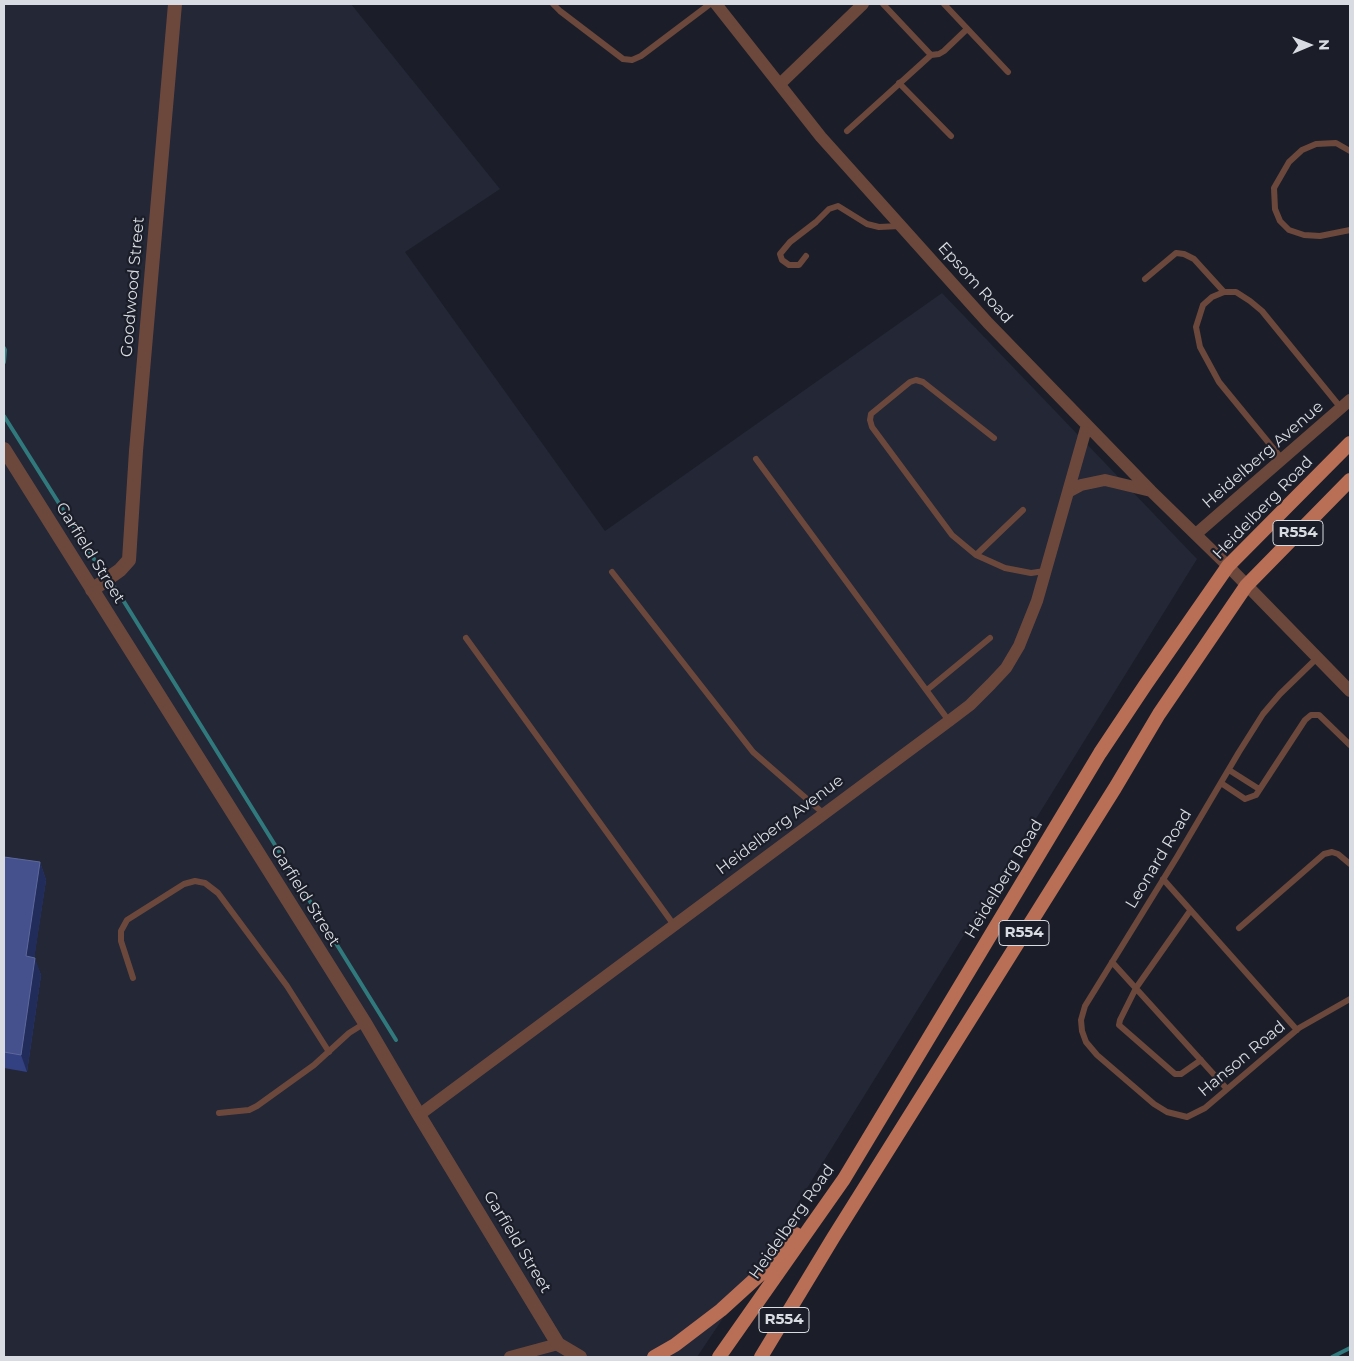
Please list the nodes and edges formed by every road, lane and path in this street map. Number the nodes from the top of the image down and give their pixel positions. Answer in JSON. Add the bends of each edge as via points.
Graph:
{"nodes":[{"id":1,"x":175,"y":4,"type":"edge"},
{"id":2,"x":554,"y":4,"type":"edge"},
{"id":3,"x":710,"y":4,"type":"edge"},
{"id":4,"x":716,"y":4,"type":"edge"},
{"id":5,"x":863,"y":4,"type":"edge"},
{"id":6,"x":883,"y":4,"type":"edge"},
{"id":7,"x":944,"y":4,"type":"edge"},
{"id":8,"x":967,"y":28,"type":"junction"},
{"id":9,"x":931,"y":55,"type":"junction"},
{"id":10,"x":1008,"y":72,"type":"dead end"},
{"id":11,"x":899,"y":82,"type":"junction"},
{"id":12,"x":780,"y":84,"type":"junction"},
{"id":13,"x":847,"y":131,"type":"dead end"},
{"id":14,"x":951,"y":136,"type":"dead end"},
{"id":15,"x":1350,"y":151,"type":"edge"},
{"id":16,"x":901,"y":226,"type":"junction"},
{"id":17,"x":1350,"y":230,"type":"edge"},
{"id":18,"x":806,"y":256,"type":"dead end"},
{"id":19,"x":1146,"y":279,"type":"dead end"},
{"id":20,"x":1224,"y":292,"type":"junction"},
{"id":21,"x":1346,"y":404,"type":"edge"},
{"id":22,"x":1087,"y":425,"type":"junction"},
{"id":23,"x":994,"y":438,"type":"dead end"},
{"id":24,"x":1350,"y":443,"type":"edge"},
{"id":25,"x":4,"y":449,"type":"edge"},
{"id":26,"x":756,"y":459,"type":"dead end"},
{"id":27,"x":1282,"y":459,"type":"junction"},
{"id":28,"x":1350,"y":480,"type":"edge"},
{"id":29,"x":1151,"y":491,"type":"junction"},
{"id":30,"x":1068,"y":492,"type":"junction"},
{"id":31,"x":1022,"y":510,"type":"dead end"},
{"id":32,"x":1196,"y":534,"type":"junction"},
{"id":33,"x":976,"y":555,"type":"junction"},
{"id":34,"x":1228,"y":566,"type":"junction"},
{"id":35,"x":1046,"y":571,"type":"junction"},
{"id":36,"x":612,"y":572,"type":"dead end"},
{"id":37,"x":1246,"y":586,"type":"junction"},
{"id":38,"x":92,"y":590,"type":"junction"},
{"id":39,"x":466,"y":638,"type":"dead end"},
{"id":40,"x":990,"y":638,"type":"dead end"},
{"id":41,"x":1318,"y":657,"type":"junction"},
{"id":42,"x":927,"y":690,"type":"junction"},
{"id":43,"x":1350,"y":691,"type":"edge"},
{"id":44,"x":949,"y":721,"type":"junction"},
{"id":45,"x":1350,"y":745,"type":"edge"},
{"id":46,"x":1228,"y":770,"type":"junction"},
{"id":47,"x":1221,"y":783,"type":"junction"},
{"id":48,"x":1259,"y":789,"type":"junction"},
{"id":49,"x":823,"y":813,"type":"junction"},
{"id":50,"x":1350,"y":864,"type":"edge"},
{"id":51,"x":1163,"y":879,"type":"junction"},
{"id":52,"x":1190,"y":911,"type":"junction"},
{"id":53,"x":674,"y":925,"type":"junction"},
{"id":54,"x":1239,"y":928,"type":"dead end"},
{"id":55,"x":1112,"y":962,"type":"junction"},
{"id":56,"x":133,"y":978,"type":"dead end"},
{"id":57,"x":1136,"y":988,"type":"junction"},
{"id":58,"x":1350,"y":999,"type":"edge"},
{"id":59,"x":365,"y":1022,"type":"junction"},
{"id":60,"x":1297,"y":1030,"type":"junction"},
{"id":61,"x":329,"y":1052,"type":"junction"},
{"id":62,"x":1201,"y":1060,"type":"junction"},
{"id":63,"x":1125,"y":1080,"type":"joint"},
{"id":64,"x":1227,"y":1089,"type":"junction"},
{"id":65,"x":219,"y":1113,"type":"dead end"},
{"id":66,"x":419,"y":1115,"type":"junction"},
{"id":67,"x":844,"y":1180,"type":"junction"},
{"id":68,"x":558,"y":1344,"type":"junction"},
{"id":69,"x":510,"y":1357,"type":"edge"},
{"id":70,"x":580,"y":1357,"type":"edge"},
{"id":71,"x":654,"y":1357,"type":"edge"},
{"id":72,"x":719,"y":1357,"type":"edge"},
{"id":73,"x":761,"y":1357,"type":"edge"}],
"edges":[{"from":1,"to":38,"type":"street","name":"Goodwood Street","via":[[129,560]]},
{"from":2,"to":3,"type":"lane","via":[[623,59],[632,60]]},
{"from":4,"to":12,"type":"street","name":"Epsom Road"},
{"from":5,"to":12,"type":"street"},
{"from":6,"to":9,"type":"lane"},
{"from":7,"to":8,"type":"lane"},
{"from":8,"to":9,"type":"lane","via":[[944,51]]},
{"from":8,"to":10,"type":"lane"},
{"from":9,"to":11,"type":"lane"},
{"from":11,"to":13,"type":"lane"},
{"from":11,"to":14,"type":"lane"},
{"from":12,"to":16,"type":"street","name":"Epsom Road","via":[[821,137]]},
{"from":15,"to":17,"type":"lane","via":[[1336,143],[1316,144],[1302,150],[1289,162],[1274,188],[1274,209],[1289,230],[1320,236]]},
{"from":16,"to":18,"type":"lane","via":[[873,226],[838,206],[829,209],[780,254],[789,266],[799,265]]},
{"from":16,"to":22,"type":"street","name":"Epsom Road","via":[[988,323]]},
{"from":19,"to":20,"type":"lane","via":[[1176,253],[1184,254],[1194,259]]},
{"from":20,"to":21,"type":"lane","via":[[1236,292],[1262,311]]},
{"from":20,"to":27,"type":"lane","via":[[1203,305],[1196,327],[1200,347],[1219,382]]},
{"from":21,"to":27,"type":"street","name":"Heidelberg Avenue"},
{"from":22,"to":29,"type":"street","name":"Epsom Road"},
{"from":22,"to":30,"type":"street","name":"Heidelberg Avenue"},
{"from":23,"to":33,"type":"lane","via":[[923,382],[916,380],[871,414],[872,427],[952,535]]},
{"from":24,"to":34,"type":"main road","name":"Heidelberg Road","number":"R554"},
{"from":25,"to":38,"type":"street","name":"Garfield Street"},
{"from":26,"to":42,"type":"lane"},
{"from":27,"to":32,"type":"street","name":"Heidelberg Avenue"},
{"from":28,"to":37,"type":"main road","number":"R554"},
{"from":29,"to":30,"type":"street","via":[[1105,480],[1081,485]]},
{"from":29,"to":32,"type":"street","name":"Epsom Road"},
{"from":30,"to":35,"type":"street","name":"Heidelberg Avenue"},
{"from":31,"to":33,"type":"lane"},
{"from":32,"to":34,"type":"street","name":"Epsom Road"},
{"from":33,"to":35,"type":"lane","via":[[1005,568],[1031,573]]},
{"from":34,"to":37,"type":"street","name":"Epsom Road"},
{"from":34,"to":67,"type":"main road","name":"Heidelberg Road","number":"R554","via":[[1100,752]]},
{"from":35,"to":44,"type":"street","name":"Heidelberg Avenue","via":[[1019,646],[1006,668],[970,705]]},
{"from":36,"to":49,"type":"lane","via":[[753,752]]},
{"from":37,"to":41,"type":"street","name":"Epsom Road"},
{"from":37,"to":73,"type":"main road","number":"R554","via":[[1159,714]]},
{"from":38,"to":59,"type":"street","name":"Garfield Street"},
{"from":39,"to":53,"type":"lane"},
{"from":40,"to":42,"type":"lane"},
{"from":41,"to":43,"type":"street","name":"Epsom Road"},
{"from":41,"to":46,"type":"lane","name":"Leonard Road","via":[[1263,714]]},
{"from":42,"to":44,"type":"lane"},
{"from":44,"to":49,"type":"street","name":"Heidelberg Avenue"},
{"from":45,"to":48,"type":"lane","via":[[1318,715],[1311,715],[1304,720]]},
{"from":46,"to":47,"type":"lane","name":"Leonard Road"},
{"from":46,"to":48,"type":"lane"},
{"from":47,"to":48,"type":"lane","via":[[1245,798],[1256,795]]},
{"from":47,"to":51,"type":"lane","name":"Leonard Road"},
{"from":49,"to":53,"type":"street","name":"Heidelberg Avenue"},
{"from":50,"to":54,"type":"lane","via":[[1338,854],[1324,854]]},
{"from":51,"to":52,"type":"lane"},
{"from":51,"to":55,"type":"lane","name":"Leonard Road"},
{"from":52,"to":57,"type":"lane"},
{"from":52,"to":60,"type":"lane"},
{"from":53,"to":66,"type":"street","name":"Heidelberg Avenue"},
{"from":55,"to":57,"type":"lane"},
{"from":55,"to":63,"type":"lane","name":"Leonard Road","via":[[1085,1006],[1082,1030],[1086,1042],[1097,1055]]},
{"from":56,"to":61,"type":"lane","via":[[121,941],[121,931],[127,920],[184,884],[205,883],[218,893],[286,986]]},
{"from":57,"to":62,"type":"lane"},
{"from":57,"to":62,"type":"lane","via":[[1120,1020],[1124,1030],[1175,1074],[1181,1074]]},
{"from":58,"to":60,"type":"lane","name":"Hanson Road"},
{"from":59,"to":61,"type":"lane"},
{"from":59,"to":66,"type":"street","name":"Garfield Street"},
{"from":60,"to":64,"type":"lane","name":"Hanson Road"},
{"from":61,"to":65,"type":"lane","via":[[257,1106]]},
{"from":62,"to":64,"type":"lane"},
{"from":63,"to":64,"type":"lane","name":"Hanson Road","via":[[1167,1112],[1187,1116],[1205,1108]]},
{"from":66,"to":68,"type":"street","name":"Garfield Street"},
{"from":67,"to":71,"type":"main road","via":[[765,1270],[721,1310]]},
{"from":67,"to":72,"type":"main road","name":"Heidelberg Road","number":"R554"},
{"from":68,"to":69,"type":"street"},
{"from":68,"to":70,"type":"street","name":"Garfield Street"}]}
